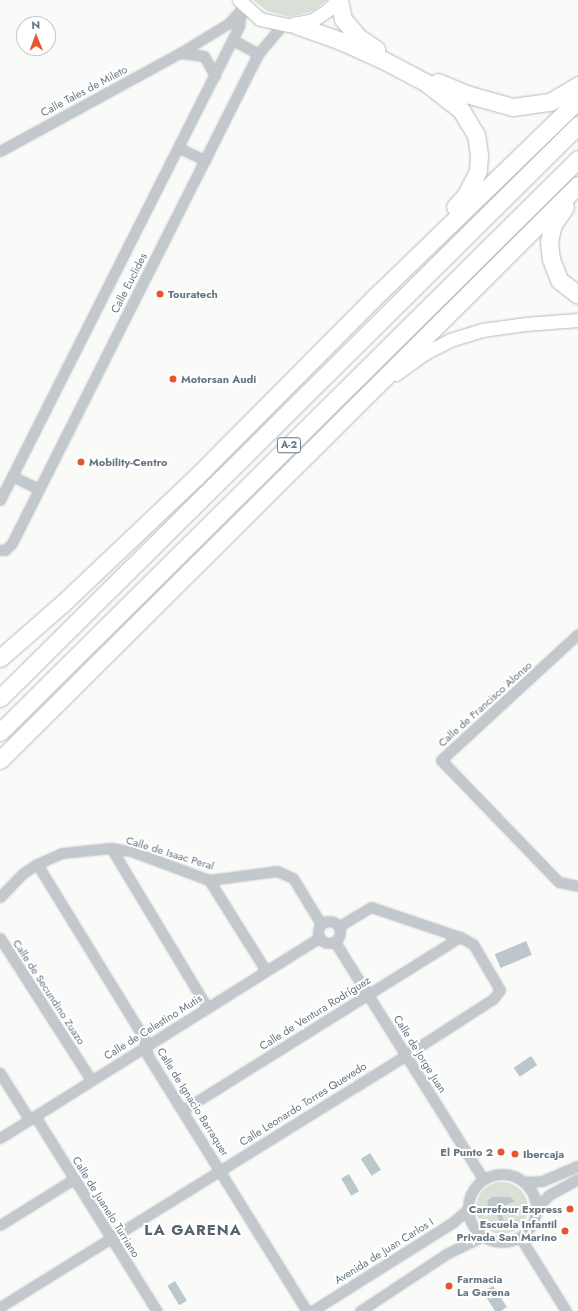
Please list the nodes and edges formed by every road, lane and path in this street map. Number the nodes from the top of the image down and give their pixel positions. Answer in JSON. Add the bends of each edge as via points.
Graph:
{"nodes":[{"id":1,"x":338,"y":0,"type":"edge"},
{"id":2,"x":240,"y":6,"type":"edge"},
{"id":3,"x":289,"y":25,"type":"junction"},
{"id":4,"x":232,"y":40,"type":"junction"},
{"id":5,"x":180,"y":53,"type":"junction"},
{"id":6,"x":258,"y":54,"type":"junction"},
{"id":7,"x":215,"y":76,"type":"junction"},
{"id":8,"x":578,"y":85,"type":"edge"},
{"id":9,"x":578,"y":100,"type":"edge"},
{"id":10,"x":578,"y":125,"type":"edge"},
{"id":11,"x":179,"y":148,"type":"junction"},
{"id":12,"x":0,"y":151,"type":"edge"},
{"id":13,"x":578,"y":159,"type":"edge"},
{"id":14,"x":205,"y":160,"type":"junction"},
{"id":15,"x":578,"y":185,"type":"edge"},
{"id":16,"x":578,"y":191,"type":"edge"},
{"id":17,"x":380,"y":292,"type":"junction"},
{"id":18,"x":578,"y":295,"type":"edge"},
{"id":19,"x":578,"y":320,"type":"edge"},
{"id":20,"x":373,"y":389,"type":"junction"},
{"id":21,"x":12,"y":476,"type":"junction"},
{"id":22,"x":39,"y":489,"type":"junction"},
{"id":23,"x":0,"y":500,"type":"edge"},
{"id":24,"x":0,"y":550,"type":"edge"},
{"id":25,"x":578,"y":634,"type":"edge"},
{"id":26,"x":0,"y":658,"type":"edge"},
{"id":27,"x":0,"y":698,"type":"edge"},
{"id":28,"x":0,"y":732,"type":"edge"},
{"id":29,"x":0,"y":759,"type":"edge"},
{"id":30,"x":111,"y":848,"type":"junction"},
{"id":31,"x":37,"y":864,"type":"junction"},
{"id":32,"x":209,"y":880,"type":"junction"},
{"id":33,"x":578,"y":886,"type":"edge"},
{"id":34,"x":0,"y":897,"type":"edge"},
{"id":35,"x":321,"y":924,"type":"junction"},
{"id":36,"x":339,"y":926,"type":"junction"},
{"id":37,"x":460,"y":937,"type":"junction"},
{"id":38,"x":0,"y":938,"type":"edge"},
{"id":39,"x":319,"y":938,"type":"junction"},
{"id":40,"x":335,"y":942,"type":"junction"},
{"id":41,"x":266,"y":971,"type":"junction"},
{"id":42,"x":369,"y":994,"type":"junction"},
{"id":43,"x":207,"y":1008,"type":"junction"},
{"id":44,"x":146,"y":1046,"type":"junction"},
{"id":45,"x":406,"y":1055,"type":"junction"},
{"id":46,"x":0,"y":1073,"type":"edge"},
{"id":47,"x":91,"y":1080,"type":"junction"},
{"id":48,"x":182,"y":1110,"type":"junction"},
{"id":49,"x":32,"y":1117,"type":"junction"},
{"id":50,"x":0,"y":1138,"type":"edge"},
{"id":51,"x":578,"y":1166,"type":"edge"},
{"id":52,"x":220,"y":1169,"type":"junction"},
{"id":53,"x":74,"y":1179,"type":"junction"},
{"id":54,"x":578,"y":1179,"type":"edge"},
{"id":55,"x":483,"y":1180,"type":"junction"},
{"id":56,"x":524,"y":1182,"type":"junction"},
{"id":57,"x":536,"y":1208,"type":"junction"},
{"id":58,"x":468,"y":1209,"type":"junction"},
{"id":59,"x":0,"y":1225,"type":"edge"},
{"id":60,"x":483,"y":1236,"type":"junction"},
{"id":61,"x":520,"y":1237,"type":"junction"},
{"id":62,"x":112,"y":1238,"type":"junction"},
{"id":63,"x":0,"y":1307,"type":"edge"},
{"id":64,"x":157,"y":1311,"type":"edge"},
{"id":65,"x":307,"y":1311,"type":"edge"},
{"id":66,"x":312,"y":1311,"type":"edge"},
{"id":67,"x":360,"y":1311,"type":"edge"},
{"id":68,"x":566,"y":1311,"type":"edge"}],
"edges":[{"from":1,"to":3,"type":"street","via":[[321,16]]},
{"from":1,"to":8,"type":"highway","via":[[343,19],[368,44],[426,77],[466,94],[513,107],[532,106],[550,102]]},
{"from":2,"to":3,"type":"street","via":[[260,19]]},
{"from":2,"to":4,"type":"street","name":"Calle Euclides","via":[[239,26]]},
{"from":2,"to":5,"type":"street","name":"Calle Tales de Mileto","via":[[229,23]]},
{"from":3,"to":6,"type":"street","name":"Calle Euclides"},
{"from":3,"to":17,"type":"highway","via":[[341,41],[425,82],[461,110],[476,135],[478,171],[466,195]]},
{"from":4,"to":6,"type":"street"},
{"from":4,"to":7,"type":"street","name":"Calle Euclides"},
{"from":5,"to":7,"type":"street","via":[[204,56]]},
{"from":5,"to":12,"type":"street","name":"Calle Tales de Mileto"},
{"from":6,"to":14,"type":"street","name":"Calle Euclides"},
{"from":7,"to":11,"type":"street","name":"Calle Euclides"},
{"from":9,"to":17,"type":"highway"},
{"from":10,"to":27,"type":"highway","number":"A-2"},
{"from":11,"to":14,"type":"street"},
{"from":11,"to":21,"type":"street","name":"Calle Euclides"},
{"from":13,"to":28,"type":"highway","number":"A-2"},
{"from":14,"to":22,"type":"street","name":"Calle Euclides"},
{"from":15,"to":20,"type":"highway"},
{"from":16,"to":18,"type":"highway","via":[[553,224],[549,240],[550,259],[559,280]]},
{"from":17,"to":26,"type":"highway","via":[[196,477],[62,604]]},
{"from":19,"to":20,"type":"street","via":[[489,329],[450,340],[425,353]]},
{"from":20,"to":29,"type":"highway"},
{"from":21,"to":22,"type":"street"},
{"from":21,"to":23,"type":"street","name":"Calle Euclides"},
{"from":22,"to":24,"type":"street","name":"Calle Euclides","via":[[12,543],[5,550]]},
{"from":25,"to":33,"type":"street","name":"Calle de Francisco Alonso","via":[[441,760],[559,882]]},
{"from":30,"to":31,"type":"street","name":"Calle de Isaac Peral","via":[[62,853]]},
{"from":30,"to":32,"type":"street","name":"Calle de Isaac Peral","via":[[131,852]]},
{"from":30,"to":43,"type":"street"},
{"from":31,"to":34,"type":"street","name":"Calle de Isaac Peral","via":[[22,874]]},
{"from":31,"to":44,"type":"street","name":"Calle de Ignacio Barraquer"},
{"from":32,"to":35,"type":"street","name":"Calle de Isaac Peral","via":[[277,871],[293,878]]},
{"from":32,"to":41,"type":"street"},
{"from":35,"to":36,"type":"street","via":[[328,920]]},
{"from":35,"to":39,"type":"street"},
{"from":36,"to":37,"type":"street","via":[[371,907]]},
{"from":36,"to":40,"type":"street"},
{"from":37,"to":42,"type":"street","name":"Calle de Ventura Rodríguez"},
{"from":37,"to":45,"type":"street","name":"Calle Leonardo Torres Quevedo","via":[[473,944],[500,990],[493,999]]},
{"from":38,"to":47,"type":"street","name":"Calle de Secundino Zuazo"},
{"from":39,"to":40,"type":"street","via":[[324,942]]},
{"from":39,"to":41,"type":"street","name":"Calle de Celestino Mutis"},
{"from":40,"to":42,"type":"street","name":"Calle de Jorge Juan"},
{"from":41,"to":43,"type":"street","name":"Calle de Celestino Mutis"},
{"from":42,"to":45,"type":"street","name":"Calle de Jorge Juan"},
{"from":42,"to":48,"type":"street","name":"Calle de Ventura Rodríguez"},
{"from":43,"to":44,"type":"street","name":"Calle de Celestino Mutis"},
{"from":44,"to":47,"type":"street","name":"Calle de Celestino Mutis"},
{"from":44,"to":48,"type":"street","name":"Calle de Ignacio Barraquer","via":[[148,1056]]},
{"from":45,"to":52,"type":"street","name":"Calle Leonardo Torres Quevedo"},
{"from":45,"to":55,"type":"street","name":"Calle de Jorge Juan"},
{"from":46,"to":49,"type":"street","name":"Calle de Juanelo Turriano"},
{"from":47,"to":49,"type":"street","name":"Calle de Celestino Mutis"},
{"from":48,"to":52,"type":"street","name":"Calle de Ignacio Barraquer"},
{"from":49,"to":50,"type":"street","name":"Calle de Celestino Mutis"},
{"from":49,"to":53,"type":"street","name":"Calle de Juanelo Turriano"},
{"from":51,"to":56,"type":"street","via":[[542,1181]]},
{"from":52,"to":62,"type":"street","name":"Calle Leonardo Torres Quevedo"},
{"from":52,"to":65,"type":"street","name":"Calle de Ignacio Barraquer"},
{"from":53,"to":59,"type":"street"},
{"from":53,"to":62,"type":"street","name":"Calle de Juanelo Turriano"},
{"from":54,"to":57,"type":"street","via":[[549,1195]]},
{"from":55,"to":56,"type":"street","via":[[504,1174]]},
{"from":55,"to":58,"type":"street","via":[[472,1193]]},
{"from":56,"to":57,"type":"street","via":[[530,1190]]},
{"from":57,"to":61,"type":"street","via":[[531,1224]]},
{"from":58,"to":60,"type":"street","via":[[475,1229]]},
{"from":58,"to":66,"type":"street","name":"Avenida de Juan Carlos I","via":[[452,1223]]},
{"from":60,"to":61,"type":"street","via":[[501,1242]]},
{"from":60,"to":67,"type":"street","via":[[446,1254]]},
{"from":61,"to":68,"type":"street"},
{"from":62,"to":63,"type":"street","name":"Calle Leonardo Torres Quevedo"},
{"from":62,"to":64,"type":"street","name":"Calle de Juanelo Turriano"}]}
